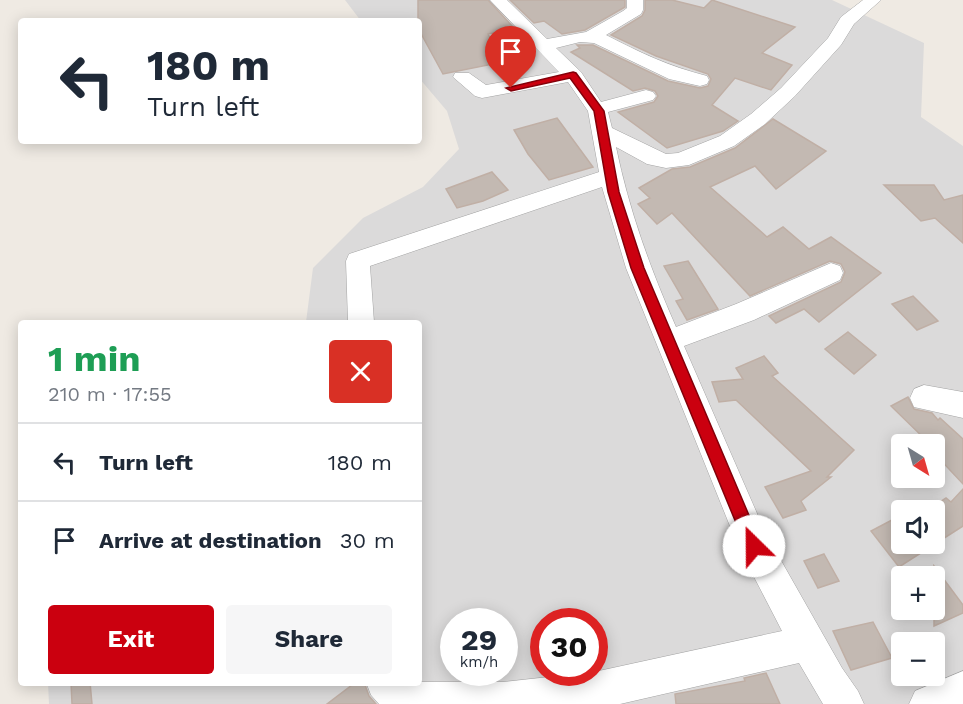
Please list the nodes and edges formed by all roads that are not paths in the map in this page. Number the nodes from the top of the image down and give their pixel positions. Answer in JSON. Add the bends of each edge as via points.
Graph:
{"nodes":[{"id":1,"x":498,"y":0,"type":"edge"},
{"id":2,"x":635,"y":0,"type":"edge"},
{"id":3,"x":873,"y":0,"type":"edge"},
{"id":4,"x":590,"y":37,"type":"junction"},
{"id":5,"x":543,"y":45,"type":"junction"},
{"id":6,"x":573,"y":75,"type":"junction"},
{"id":7,"x":462,"y":77,"type":"dead end"},
{"id":8,"x":700,"y":80,"type":"dead end"},
{"id":9,"x":646,"y":96,"type":"dead end"},
{"id":10,"x":600,"y":120,"type":"junction"},
{"id":11,"x":611,"y":176,"type":"junction"},
{"id":12,"x":831,"y":273,"type":"dead end"},
{"id":13,"x":361,"y":320,"type":"edge"},
{"id":14,"x":668,"y":341,"type":"junction"},
{"id":15,"x":924,"y":398,"type":"dead end"},
{"id":16,"x":963,"y":405,"type":"edge"},
{"id":17,"x":807,"y":643,"type":"junction"},
{"id":18,"x":388,"y":686,"type":"edge"},
{"id":19,"x":963,"y":690,"type":"edge"},
{"id":20,"x":844,"y":704,"type":"edge"},
{"id":21,"x":928,"y":704,"type":"edge"}],
"edges":[{"from":1,"to":5,"type":"street"},
{"from":2,"to":4,"type":"street","via":[[635,10],[629,15]]},
{"from":3,"to":10,"type":"street","via":[[847,21],[835,41],[788,92],[727,141],[681,160],[666,161],[655,159]]},
{"from":4,"to":5,"type":"street"},
{"from":4,"to":8,"type":"street","via":[[676,75]]},
{"from":5,"to":6,"type":"street"},
{"from":6,"to":7,"type":"street","via":[[482,92]]},
{"from":6,"to":10,"type":"street"},
{"from":9,"to":10,"type":"street"},
{"from":10,"to":11,"type":"street"},
{"from":11,"to":13,"type":"street","via":[[358,261]]},
{"from":11,"to":14,"type":"street","via":[[638,268]]},
{"from":12,"to":14,"type":"street"},
{"from":14,"to":17,"type":"street","via":[[754,546]]},
{"from":15,"to":16,"type":"street"},
{"from":17,"to":18,"type":"street","via":[[624,685],[503,701],[399,699]]},
{"from":17,"to":20,"type":"street"},
{"from":19,"to":21,"type":"street"}]}
